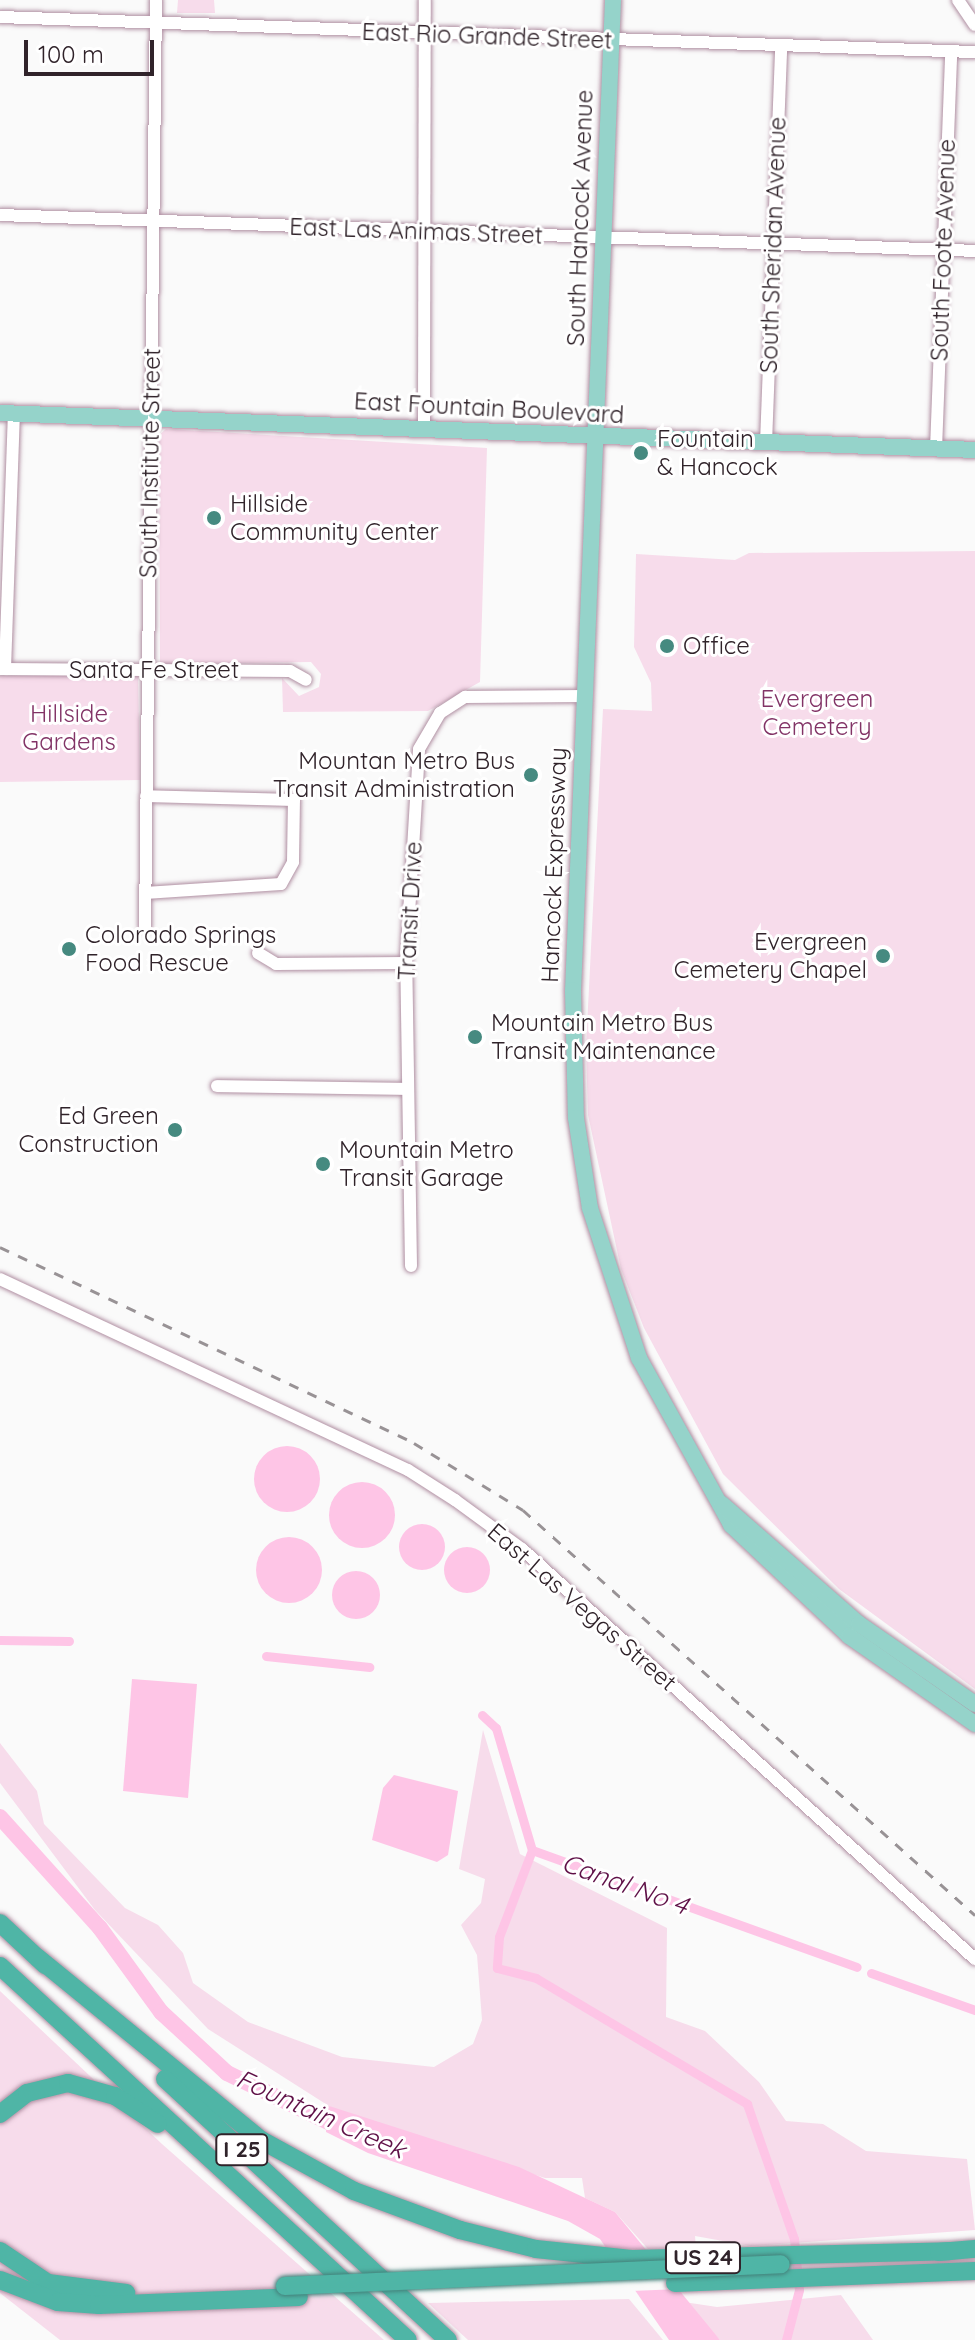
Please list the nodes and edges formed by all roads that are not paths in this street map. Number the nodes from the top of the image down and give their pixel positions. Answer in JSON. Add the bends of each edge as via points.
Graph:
{"nodes":[{"id":1,"x":156,"y":0,"type":"edge"},
{"id":2,"x":425,"y":0,"type":"edge"},
{"id":3,"x":613,"y":0,"type":"edge"},
{"id":4,"x":958,"y":0,"type":"edge"},
{"id":5,"x":0,"y":17,"type":"edge"},
{"id":6,"x":156,"y":22,"type":"junction"},
{"id":7,"x":975,"y":25,"type":"edge"},
{"id":8,"x":425,"y":34,"type":"junction"},
{"id":9,"x":611,"y":41,"type":"junction"},
{"id":10,"x":781,"y":47,"type":"junction"},
{"id":11,"x":951,"y":52,"type":"junction"},
{"id":12,"x":975,"y":52,"type":"edge"},
{"id":13,"x":0,"y":215,"type":"edge"},
{"id":14,"x":154,"y":221,"type":"junction"},
{"id":15,"x":424,"y":231,"type":"junction"},
{"id":16,"x":604,"y":238,"type":"junction"},
{"id":17,"x":773,"y":244,"type":"junction"},
{"id":18,"x":943,"y":250,"type":"junction"},
{"id":19,"x":975,"y":251,"type":"edge"},
{"id":20,"x":7,"y":414,"type":"edge"},
{"id":21,"x":151,"y":418,"type":"junction"},
{"id":22,"x":424,"y":430,"type":"junction"},
{"id":23,"x":596,"y":437,"type":"junction"},
{"id":24,"x":766,"y":443,"type":"junction"},
{"id":25,"x":936,"y":449,"type":"junction"},
{"id":26,"x":975,"y":450,"type":"edge"},
{"id":27,"x":3,"y":669,"type":"edge"},
{"id":28,"x":147,"y":670,"type":"junction"},
{"id":29,"x":306,"y":680,"type":"dead end"},
{"id":30,"x":585,"y":696,"type":"junction"},
{"id":31,"x":146,"y":796,"type":"junction"},
{"id":32,"x":145,"y":893,"type":"junction"},
{"id":33,"x":145,"y":927,"type":"dead end"},
{"id":34,"x":258,"y":953,"type":"dead end"},
{"id":35,"x":406,"y":963,"type":"junction"},
{"id":36,"x":217,"y":1086,"type":"dead end"},
{"id":37,"x":406,"y":1089,"type":"junction"},
{"id":38,"x":411,"y":1266,"type":"dead end"},
{"id":39,"x":0,"y":1279,"type":"edge"},
{"id":40,"x":722,"y":1504,"type":"junction"},
{"id":41,"x":975,"y":1704,"type":"edge"},
{"id":42,"x":975,"y":1724,"type":"edge"},
{"id":43,"x":0,"y":1923,"type":"edge"},
{"id":44,"x":38,"y":1958,"type":"junction"},
{"id":45,"x":975,"y":1959,"type":"edge"},
{"id":46,"x":0,"y":1966,"type":"edge"},
{"id":47,"x":0,"y":2114,"type":"edge"},
{"id":48,"x":246,"y":2193,"type":"junction"},
{"id":49,"x":975,"y":2249,"type":"edge"},
{"id":50,"x":0,"y":2251,"type":"edge"},
{"id":51,"x":949,"y":2251,"type":"junction"},
{"id":52,"x":975,"y":2271,"type":"edge"},
{"id":53,"x":0,"y":2280,"type":"edge"},
{"id":54,"x":292,"y":2292,"type":"junction"},
{"id":55,"x":408,"y":2340,"type":"edge"},
{"id":56,"x":448,"y":2340,"type":"edge"}],
"edges":[{"from":1,"to":6,"type":"street","name":"South Institute Street"},
{"from":2,"to":8,"type":"street"},
{"from":3,"to":9,"type":"main road","name":"South Hancock Avenue"},
{"from":4,"to":7,"type":"street"},
{"from":5,"to":6,"type":"street","name":"East Rio Grande Street"},
{"from":6,"to":8,"type":"street","name":"East Rio Grande Street"},
{"from":6,"to":14,"type":"street","name":"South Institute Street"},
{"from":8,"to":9,"type":"street","name":"East Rio Grande Street"},
{"from":8,"to":15,"type":"street"},
{"from":9,"to":10,"type":"street","name":"East Rio Grande Street"},
{"from":9,"to":16,"type":"main road","name":"South Hancock Avenue"},
{"from":10,"to":11,"type":"street","name":"East Rio Grande Street"},
{"from":10,"to":17,"type":"street","name":"South Sheridan Avenue"},
{"from":11,"to":12,"type":"street","name":"East Rio Grande Street"},
{"from":11,"to":18,"type":"street","name":"South Foote Avenue"},
{"from":13,"to":14,"type":"street","name":"East Las Animas Street"},
{"from":14,"to":15,"type":"street","name":"East Las Animas Street"},
{"from":14,"to":21,"type":"street","name":"South Institute Street"},
{"from":15,"to":16,"type":"street","name":"East Las Animas Street"},
{"from":15,"to":22,"type":"street"},
{"from":16,"to":17,"type":"street","name":"East Las Animas Street"},
{"from":16,"to":23,"type":"main road","name":"South Hancock Avenue"},
{"from":17,"to":18,"type":"street","name":"East Las Animas Street"},
{"from":17,"to":24,"type":"street","name":"South Sheridan Avenue"},
{"from":18,"to":19,"type":"street","name":"East Las Animas Street"},
{"from":18,"to":25,"type":"street","name":"South Foote Avenue"},
{"from":20,"to":21,"type":"main road","name":"East Fountain Boulevard"},
{"from":20,"to":27,"type":"street"},
{"from":21,"to":22,"type":"main road","name":"East Fountain Boulevard"},
{"from":21,"to":28,"type":"street","name":"South Institute Street"},
{"from":22,"to":23,"type":"main road","name":"East Fountain Boulevard"},
{"from":23,"to":24,"type":"main road","name":"East Fountain Boulevard"},
{"from":23,"to":30,"type":"main road","name":"Hancock Expressway"},
{"from":24,"to":25,"type":"main road","name":"East Fountain Boulevard"},
{"from":25,"to":26,"type":"main road","name":"East Fountain Boulevard"},
{"from":27,"to":28,"type":"street","name":"Santa Fe Street"},
{"from":28,"to":29,"type":"street","name":"Santa Fe Street","via":[[290,671]]},
{"from":28,"to":31,"type":"street","name":"South Institute Street"},
{"from":30,"to":35,"type":"street","name":"Transit Drive","via":[[481,693],[451,704],[430,724],[417,764]]},
{"from":30,"to":40,"type":"main road","name":"Hancock Expressway","via":[[572,1032],[588,1193],[639,1358]]},
{"from":31,"to":32,"type":"street","name":"South Institute Street"},
{"from":31,"to":32,"type":"street","via":[[294,800],[293,862],[281,884]]},
{"from":32,"to":33,"type":"street","name":"South Institute Street"},
{"from":34,"to":35,"type":"street","via":[[276,964]]},
{"from":35,"to":37,"type":"street","name":"Transit Drive"},
{"from":36,"to":37,"type":"street"},
{"from":37,"to":38,"type":"street","name":"Transit Drive"},
{"from":39,"to":45,"type":"street","name":"East Las Vegas Street","via":[[408,1470],[455,1500],[522,1549]]},
{"from":40,"to":41,"type":"main road","name":"Hancock Expressway","via":[[859,1624]]},
{"from":40,"to":42,"type":"main road","name":"Hancock Expressway","via":[[731,1525],[777,1574],[849,1636]]},
{"from":43,"to":44,"type":"highway","number":"I 25"},
{"from":44,"to":51,"type":"highway","number":"US 24","via":[[261,2140],[354,2191],[460,2230],[547,2251],[631,2259]]},
{"from":44,"to":56,"type":"highway","number":"I 25"},
{"from":46,"to":48,"type":"highway","number":"I 25"},
{"from":47,"to":48,"type":"highway","via":[[39,2088],[91,2086],[128,2102]]},
{"from":48,"to":55,"type":"highway","number":"I 25"},
{"from":49,"to":51,"type":"highway","number":"US 24"},
{"from":50,"to":54,"type":"highway","via":[[48,2283],[85,2291]]},
{"from":51,"to":54,"type":"highway","bridge":true},
{"from":52,"to":54,"type":"highway","number":"US 24"},
{"from":53,"to":54,"type":"highway","number":"US 24","via":[[58,2302],[99,2305]]}]}
